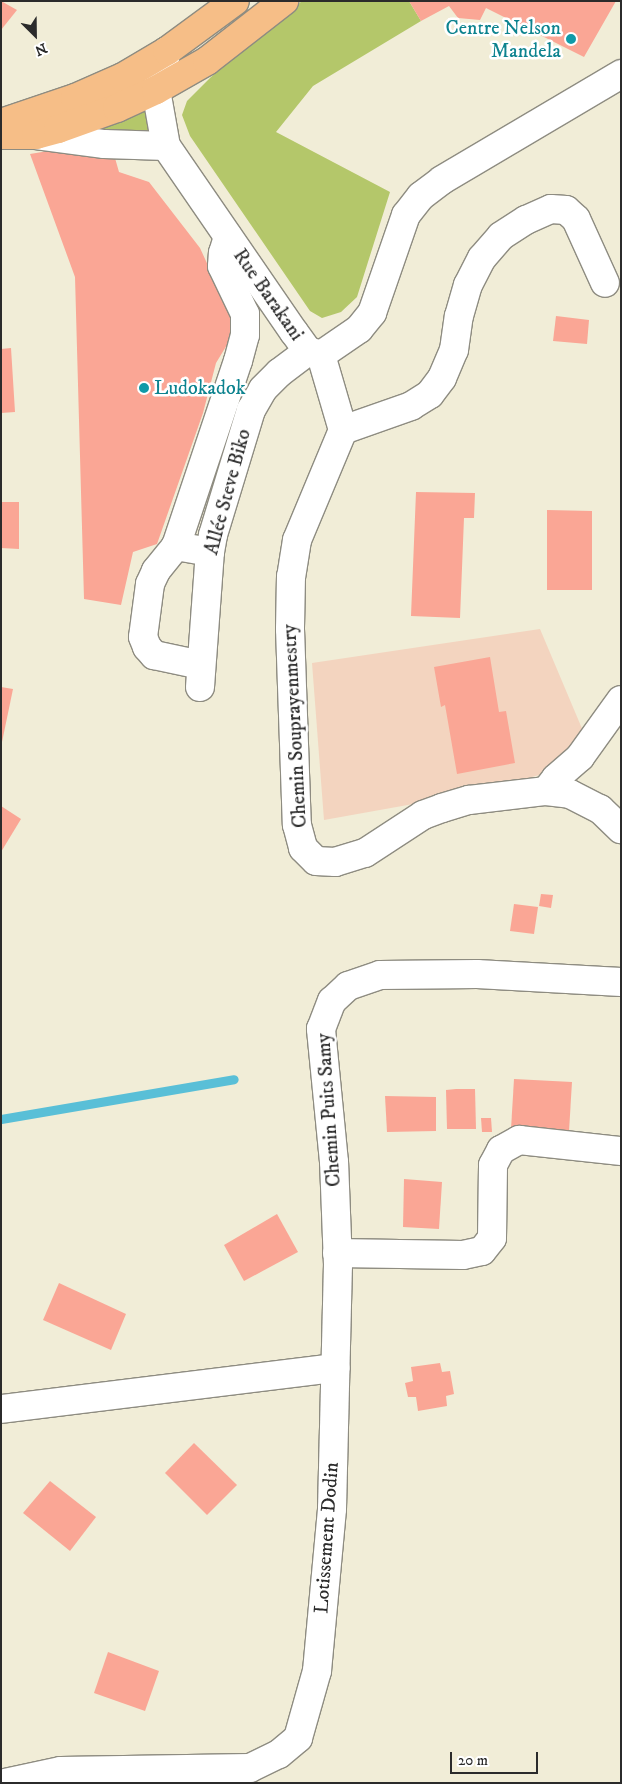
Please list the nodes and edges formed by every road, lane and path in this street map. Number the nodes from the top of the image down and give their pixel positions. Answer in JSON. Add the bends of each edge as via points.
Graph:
{"nodes":[{"id":1,"x":235,"y":1,"type":"edge"},
{"id":2,"x":284,"y":1,"type":"edge"},
{"id":3,"x":167,"y":51,"type":"junction"},
{"id":4,"x":621,"y":74,"type":"edge"},
{"id":5,"x":156,"y":90,"type":"junction"},
{"id":6,"x":1,"y":123,"type":"edge"},
{"id":7,"x":1,"y":135,"type":"edge"},
{"id":8,"x":36,"y":135,"type":"junction"},
{"id":9,"x":166,"y":146,"type":"junction"},
{"id":10,"x":228,"y":237,"type":"junction"},
{"id":11,"x":605,"y":283,"type":"dead end"},
{"id":12,"x":315,"y":353,"type":"junction"},
{"id":13,"x":341,"y":422,"type":"junction"},
{"id":14,"x":176,"y":546,"type":"junction"},
{"id":15,"x":210,"y":552,"type":"junction"},
{"id":16,"x":621,"y":700,"type":"edge"},
{"id":17,"x":546,"y":791,"type":"junction"},
{"id":18,"x":621,"y":829,"type":"edge"},
{"id":19,"x":621,"y":982,"type":"edge"},
{"id":20,"x":621,"y":1151,"type":"edge"},
{"id":21,"x":337,"y":1253,"type":"junction"},
{"id":22,"x":336,"y":1368,"type":"junction"},
{"id":23,"x":1,"y":1409,"type":"edge"},
{"id":24,"x":4,"y":1783,"type":"edge"}],
"edges":[{"from":1,"to":3,"type":"main road"},
{"from":2,"to":5,"type":"main road","via":[[207,61]]},
{"from":3,"to":5,"type":"street","name":"Rue Barakani"},
{"from":3,"to":6,"type":"main road","via":[[123,77],[75,98]]},
{"from":4,"to":12,"type":"street","name":"Rue Barakani","via":[[442,180],[421,196],[406,216],[372,313],[353,334]]},
{"from":5,"to":8,"type":"main road","via":[[117,108]]},
{"from":5,"to":9,"type":"street","name":"Rue Barakani"},
{"from":7,"to":8,"type":"main road"},
{"from":8,"to":9,"type":"street","via":[[104,144]]},
{"from":9,"to":10,"type":"street","name":"Rue Barakani"},
{"from":10,"to":12,"type":"street","name":"Rue Barakani"},
{"from":10,"to":14,"type":"street","via":[[222,266],[245,314],[245,335]]},
{"from":11,"to":13,"type":"street","via":[[576,219],[566,210],[551,210],[526,220],[501,236],[482,258],[468,285],[454,350],[442,378],[430,394],[412,406]]},
{"from":12,"to":13,"type":"street"},
{"from":12,"to":15,"type":"street","name":"Allée Steve Biko","via":[[279,373],[263,389],[251,410]]},
{"from":13,"to":17,"type":"street","name":"Chemin Souprayenmestry","via":[[296,540],[291,576],[297,825],[303,848],[316,861],[335,862],[365,853],[423,815],[442,808],[470,800]]},
{"from":14,"to":15,"type":"street"},
{"from":14,"to":15,"type":"street","name":"Allée Steve Biko","via":[[150,584],[143,637],[154,655],[201,676]]},
{"from":16,"to":17,"type":"street","via":[[580,757]]},
{"from":17,"to":18,"type":"street","name":"Chemin Souprayenmestry","via":[[570,794],[600,808]]},
{"from":19,"to":21,"type":"street","name":"Chemin Puits Samy","via":[[476,974],[380,975],[348,986],[332,1001],[321,1029],[334,1162]]},
{"from":20,"to":21,"type":"street","via":[[519,1140],[502,1150],[493,1165],[492,1238],[482,1250],[464,1255]]},
{"from":21,"to":22,"type":"street","name":"Chemin Puits Samy"},
{"from":22,"to":23,"type":"street"},
{"from":22,"to":24,"type":"street","name":"Lotissement Dodin","via":[[332,1509],[317,1671],[298,1738],[279,1754],[250,1768],[61,1771]]}]}
